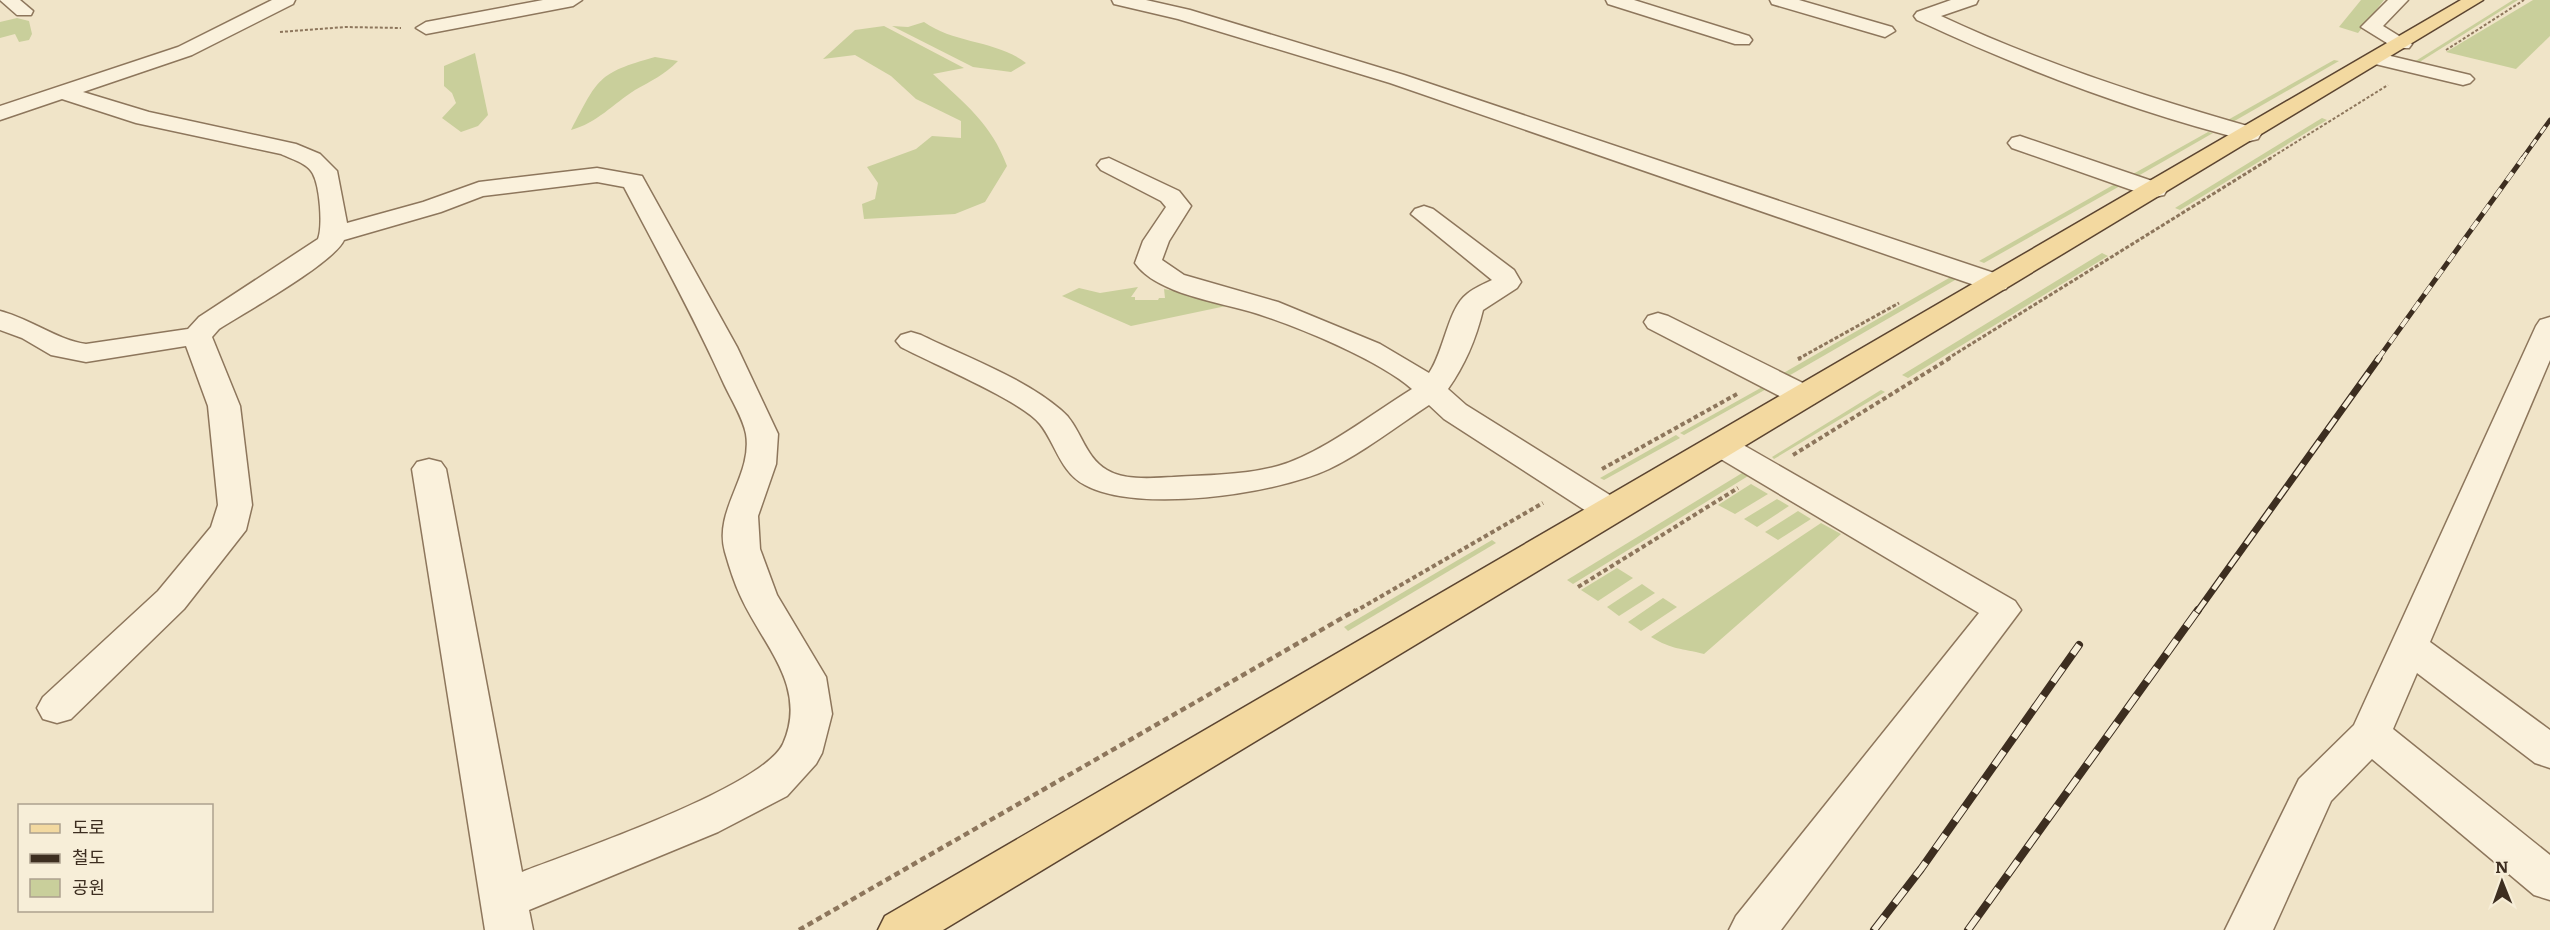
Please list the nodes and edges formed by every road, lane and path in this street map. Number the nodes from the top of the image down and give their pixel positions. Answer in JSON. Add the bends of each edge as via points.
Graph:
{"nodes":[{"id":1,"x":9,"y":0,"type":"edge"},
{"id":2,"x":286,"y":0,"type":"edge"},
{"id":3,"x":474,"y":0,"type":"edge"},
{"id":4,"x":573,"y":0,"type":"edge"},
{"id":5,"x":1121,"y":0,"type":"edge"},
{"id":6,"x":1615,"y":0,"type":"edge"},
{"id":7,"x":1779,"y":0,"type":"edge"},
{"id":8,"x":1969,"y":0,"type":"edge"},
{"id":9,"x":2399,"y":0,"type":"edge"},
{"id":10,"x":2474,"y":0,"type":"edge"},
{"id":11,"x":2524,"y":0,"type":"edge"},
{"id":12,"x":24,"y":11,"type":"dead end"},
{"id":13,"x":458,"y":22,"type":"junction"},
{"id":14,"x":426,"y":28,"type":"joint"},
{"id":15,"x":228,"y":30,"type":"junction"},
{"id":16,"x":1886,"y":31,"type":"dead end"},
{"id":17,"x":1742,"y":40,"type":"dead end"},
{"id":18,"x":2399,"y":57,"type":"junction"},
{"id":19,"x":2463,"y":80,"type":"dead end"},
{"id":20,"x":64,"y":93,"type":"junction"},
{"id":21,"x":0,"y":112,"type":"edge"},
{"id":22,"x":2250,"y":134,"type":"junction"},
{"id":23,"x":2020,"y":143,"type":"dead end"},
{"id":24,"x":1108,"y":165,"type":"dead end"},
{"id":25,"x":2155,"y":190,"type":"junction"},
{"id":26,"x":1424,"y":214,"type":"dead end"},
{"id":27,"x":333,"y":235,"type":"junction"},
{"id":28,"x":1996,"y":283,"type":"junction"},
{"id":29,"x":1907,"y":298,"type":"dead end"},
{"id":30,"x":0,"y":320,"type":"edge"},
{"id":31,"x":1658,"y":322,"type":"dead end"},
{"id":32,"x":2550,"y":326,"type":"edge"},
{"id":33,"x":197,"y":336,"type":"junction"},
{"id":34,"x":911,"y":341,"type":"dead end"},
{"id":35,"x":1767,"y":377,"type":"junction"},
{"id":36,"x":1432,"y":390,"type":"junction"},
{"id":37,"x":1804,"y":396,"type":"junction"},
{"id":38,"x":1720,"y":445,"type":"junction"},
{"id":39,"x":429,"y":468,"type":"dead end"},
{"id":40,"x":1766,"y":471,"type":"junction"},
{"id":41,"x":1571,"y":486,"type":"junction"},
{"id":42,"x":1609,"y":510,"type":"junction"},
{"id":43,"x":1578,"y":587,"type":"dead end"},
{"id":44,"x":2409,"y":646,"type":"junction"},
{"id":45,"x":57,"y":708,"type":"dead end"},
{"id":46,"x":2370,"y":734,"type":"junction"},
{"id":47,"x":2550,"y":752,"type":"edge"},
{"id":48,"x":2550,"y":881,"type":"edge"},
{"id":49,"x":506,"y":915,"type":"edge"},
{"id":50,"x":798,"y":930,"type":"edge"},
{"id":51,"x":902,"y":930,"type":"edge"},
{"id":52,"x":1753,"y":930,"type":"edge"},
{"id":53,"x":2249,"y":930,"type":"edge"}],
"edges":[{"from":1,"to":12,"type":"street"},
{"from":2,"to":15,"type":"street"},
{"from":3,"to":13,"type":"street","via":[[456,13]]},
{"from":4,"to":13,"type":"street"},
{"from":5,"to":28,"type":"street","via":[[1183,14],[1397,79]]},
{"from":6,"to":17,"type":"street"},
{"from":7,"to":16,"type":"street"},
{"from":8,"to":22,"type":"street","via":[[1924,16],[2028,62],[2136,101]]},
{"from":9,"to":18,"type":"street","via":[[2371,27]]},
{"from":10,"to":18,"type":"main road"},
{"from":11,"to":18,"type":"path"},
{"from":13,"to":14,"type":"street"},
{"from":14,"to":15,"type":"path","via":[[345,27],[242,36],[242,30]]},
{"from":15,"to":20,"type":"street","via":[[185,51]]},
{"from":18,"to":19,"type":"street"},
{"from":18,"to":22,"type":"main road"},
{"from":18,"to":40,"type":"path"},
{"from":20,"to":21,"type":"street"},
{"from":20,"to":27,"type":"street","via":[[144,118],[288,149],[312,159],[325,171]]},
{"from":22,"to":25,"type":"main road"},
{"from":23,"to":25,"type":"street"},
{"from":24,"to":36,"type":"street","via":[[1170,196],[1179,206],[1150,247],[1148,263],[1174,281],[1268,308],[1370,350]]},
{"from":25,"to":28,"type":"main road"},
{"from":26,"to":36,"type":"street","via":[[1507,282],[1469,308],[1446,370]]},
{"from":27,"to":33,"type":"street","via":[[330,243],[209,323]]},
{"from":27,"to":49,"type":"street","via":[[432,207],[479,189],[597,175],[633,181],[722,347],[762,434],[760,464],[741,516],[742,549],[758,595],[806,677],[812,714],[801,753],[772,784]]},
{"from":28,"to":37,"type":"main road"},
{"from":29,"to":35,"type":"path"},
{"from":30,"to":33,"type":"street","via":[[61,349],[86,353]]},
{"from":31,"to":35,"type":"street"},
{"from":32,"to":44,"type":"street"},
{"from":33,"to":45,"type":"street","via":[[224,406],[235,505],[228,530],[171,600]]},
{"from":34,"to":36,"type":"street","via":[[1033,402],[1053,419],[1072,455],[1094,477],[1113,486],[1236,484],[1287,474],[1319,461]]},
{"from":35,"to":37,"type":"street"},
{"from":35,"to":41,"type":"path"},
{"from":36,"to":41,"type":"street","via":[[1455,412]]},
{"from":37,"to":38,"type":"main road"},
{"from":38,"to":40,"type":"street"},
{"from":38,"to":42,"type":"main road"},
{"from":39,"to":49,"type":"street"},
{"from":40,"to":43,"type":"path"},
{"from":40,"to":52,"type":"street","via":[[2002,610]]},
{"from":41,"to":42,"type":"street"},
{"from":41,"to":50,"type":"path"},
{"from":42,"to":51,"type":"main road"},
{"from":44,"to":46,"type":"street"},
{"from":44,"to":47,"type":"street"},
{"from":46,"to":48,"type":"street"},
{"from":46,"to":53,"type":"street","via":[[2314,790]]}]}
